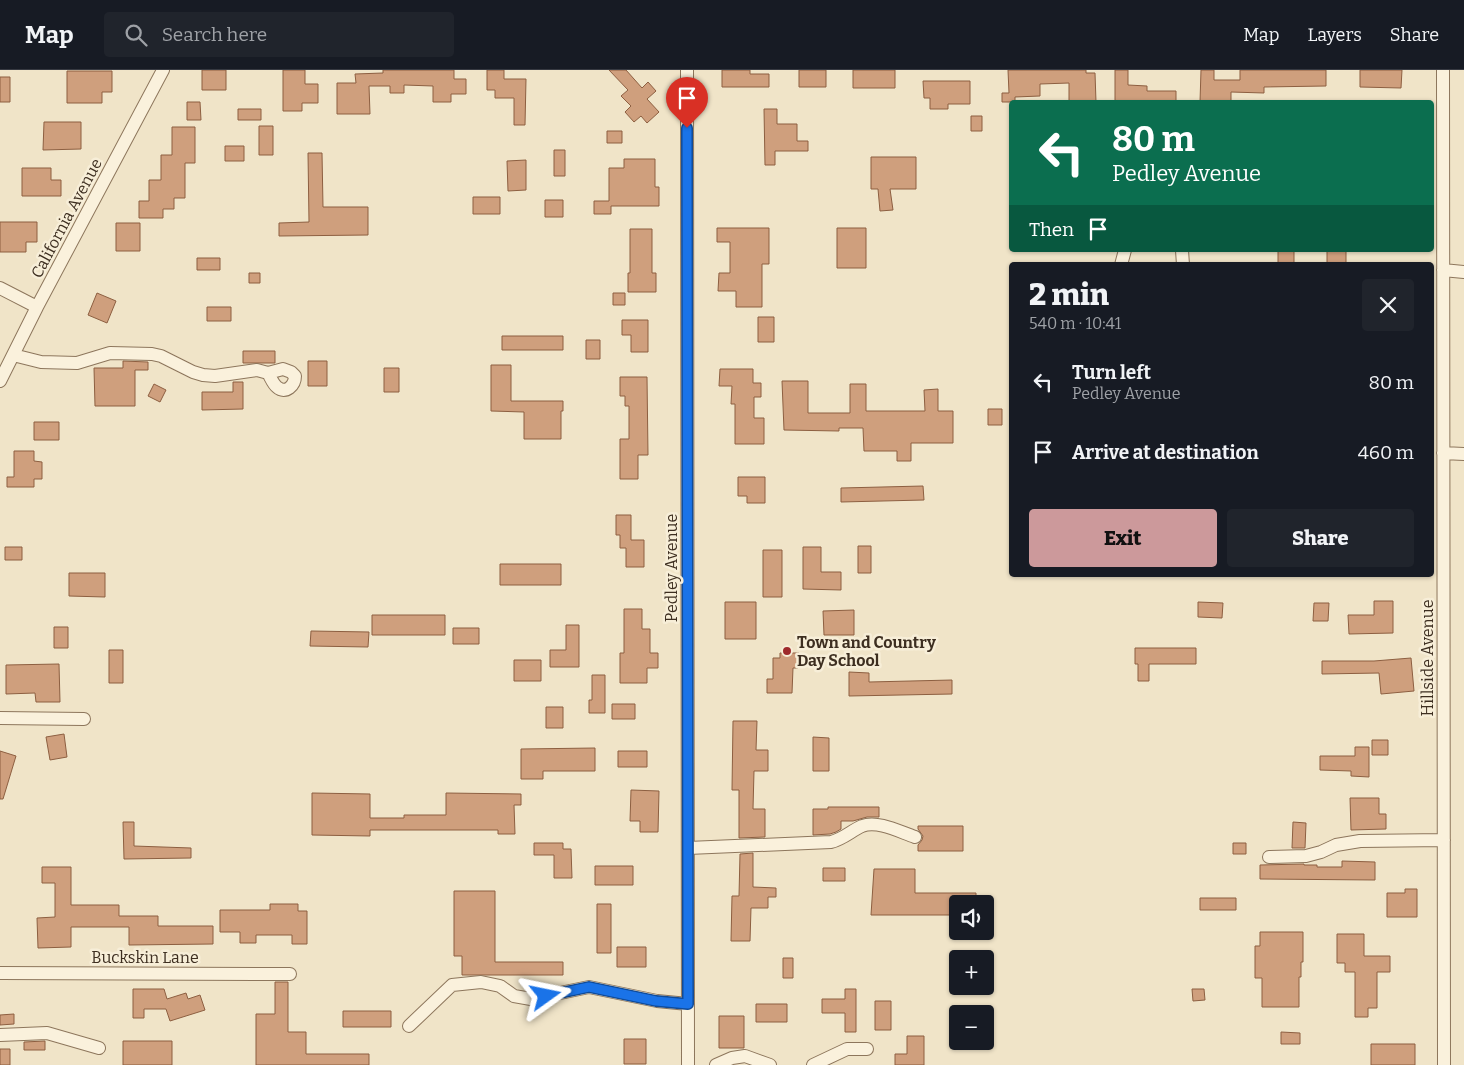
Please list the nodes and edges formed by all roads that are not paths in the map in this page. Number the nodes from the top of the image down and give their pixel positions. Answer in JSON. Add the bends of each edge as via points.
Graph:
{"nodes":[{"id":1,"x":163,"y":70,"type":"edge"},
{"id":2,"x":687,"y":70,"type":"edge"},
{"id":3,"x":1443,"y":70,"type":"edge"},
{"id":4,"x":1464,"y":272,"type":"edge"},
{"id":5,"x":1439,"y":276,"type":"edge"},
{"id":6,"x":0,"y":288,"type":"edge"},
{"id":7,"x":37,"y":307,"type":"junction"},
{"id":8,"x":13,"y":355,"type":"junction"},
{"id":9,"x":268,"y":373,"type":"dead end"},
{"id":10,"x":0,"y":381,"type":"edge"},
{"id":11,"x":1437,"y":398,"type":"edge"},
{"id":12,"x":1443,"y":453,"type":"junction"},
{"id":13,"x":1464,"y":454,"type":"edge"},
{"id":14,"x":0,"y":718,"type":"edge"},
{"id":15,"x":84,"y":719,"type":"dead end"},
{"id":16,"x":915,"y":837,"type":"dead end"},
{"id":17,"x":1444,"y":840,"type":"junction"},
{"id":18,"x":688,"y":848,"type":"junction"},
{"id":19,"x":1269,"y":857,"type":"dead end"},
{"id":20,"x":0,"y":973,"type":"edge"},
{"id":21,"x":290,"y":974,"type":"dead end"},
{"id":22,"x":688,"y":1004,"type":"junction"},
{"id":23,"x":409,"y":1026,"type":"dead end"},
{"id":24,"x":0,"y":1034,"type":"edge"},
{"id":25,"x":99,"y":1048,"type":"dead end"},
{"id":26,"x":868,"y":1049,"type":"dead end"},
{"id":27,"x":688,"y":1065,"type":"edge"},
{"id":28,"x":716,"y":1065,"type":"edge"},
{"id":29,"x":770,"y":1065,"type":"edge"},
{"id":30,"x":813,"y":1065,"type":"edge"},
{"id":31,"x":1444,"y":1065,"type":"edge"}],
"edges":[{"from":1,"to":7,"type":"street","name":"California Avenue"},
{"from":2,"to":18,"type":"street","name":"Pedley Avenue"},
{"from":3,"to":5,"type":"street","name":"Hillside Avenue"},
{"from":4,"to":5,"type":"street"},
{"from":5,"to":11,"type":"street","name":"Hillside Avenue"},
{"from":6,"to":7,"type":"street"},
{"from":7,"to":8,"type":"street","name":"California Avenue"},
{"from":8,"to":9,"type":"street","via":[[41,362],[77,363],[110,353],[152,354],[203,375],[256,370]]},
{"from":8,"to":10,"type":"street","name":"California Avenue"},
{"from":11,"to":12,"type":"street","name":"Hillside Avenue"},
{"from":12,"to":13,"type":"street"},
{"from":12,"to":17,"type":"street","name":"Hillside Avenue"},
{"from":14,"to":15,"type":"street"},
{"from":16,"to":18,"type":"street","via":[[870,825],[831,842]]},
{"from":17,"to":19,"type":"street","via":[[1360,840],[1336,844],[1306,856]]},
{"from":17,"to":31,"type":"street","name":"Hillside Avenue"},
{"from":18,"to":22,"type":"street","name":"Pedley Avenue"},
{"from":20,"to":21,"type":"street","name":"Buckskin Lane"},
{"from":22,"to":23,"type":"street","via":[[589,987],[532,999],[514,996],[500,986],[481,982],[452,985]]},
{"from":22,"to":27,"type":"street","name":"Pedley Avenue"},
{"from":24,"to":25,"type":"street","via":[[47,1034]]},
{"from":26,"to":30,"type":"street","via":[[847,1049]]},
{"from":28,"to":29,"type":"street","via":[[745,1056]]}]}
